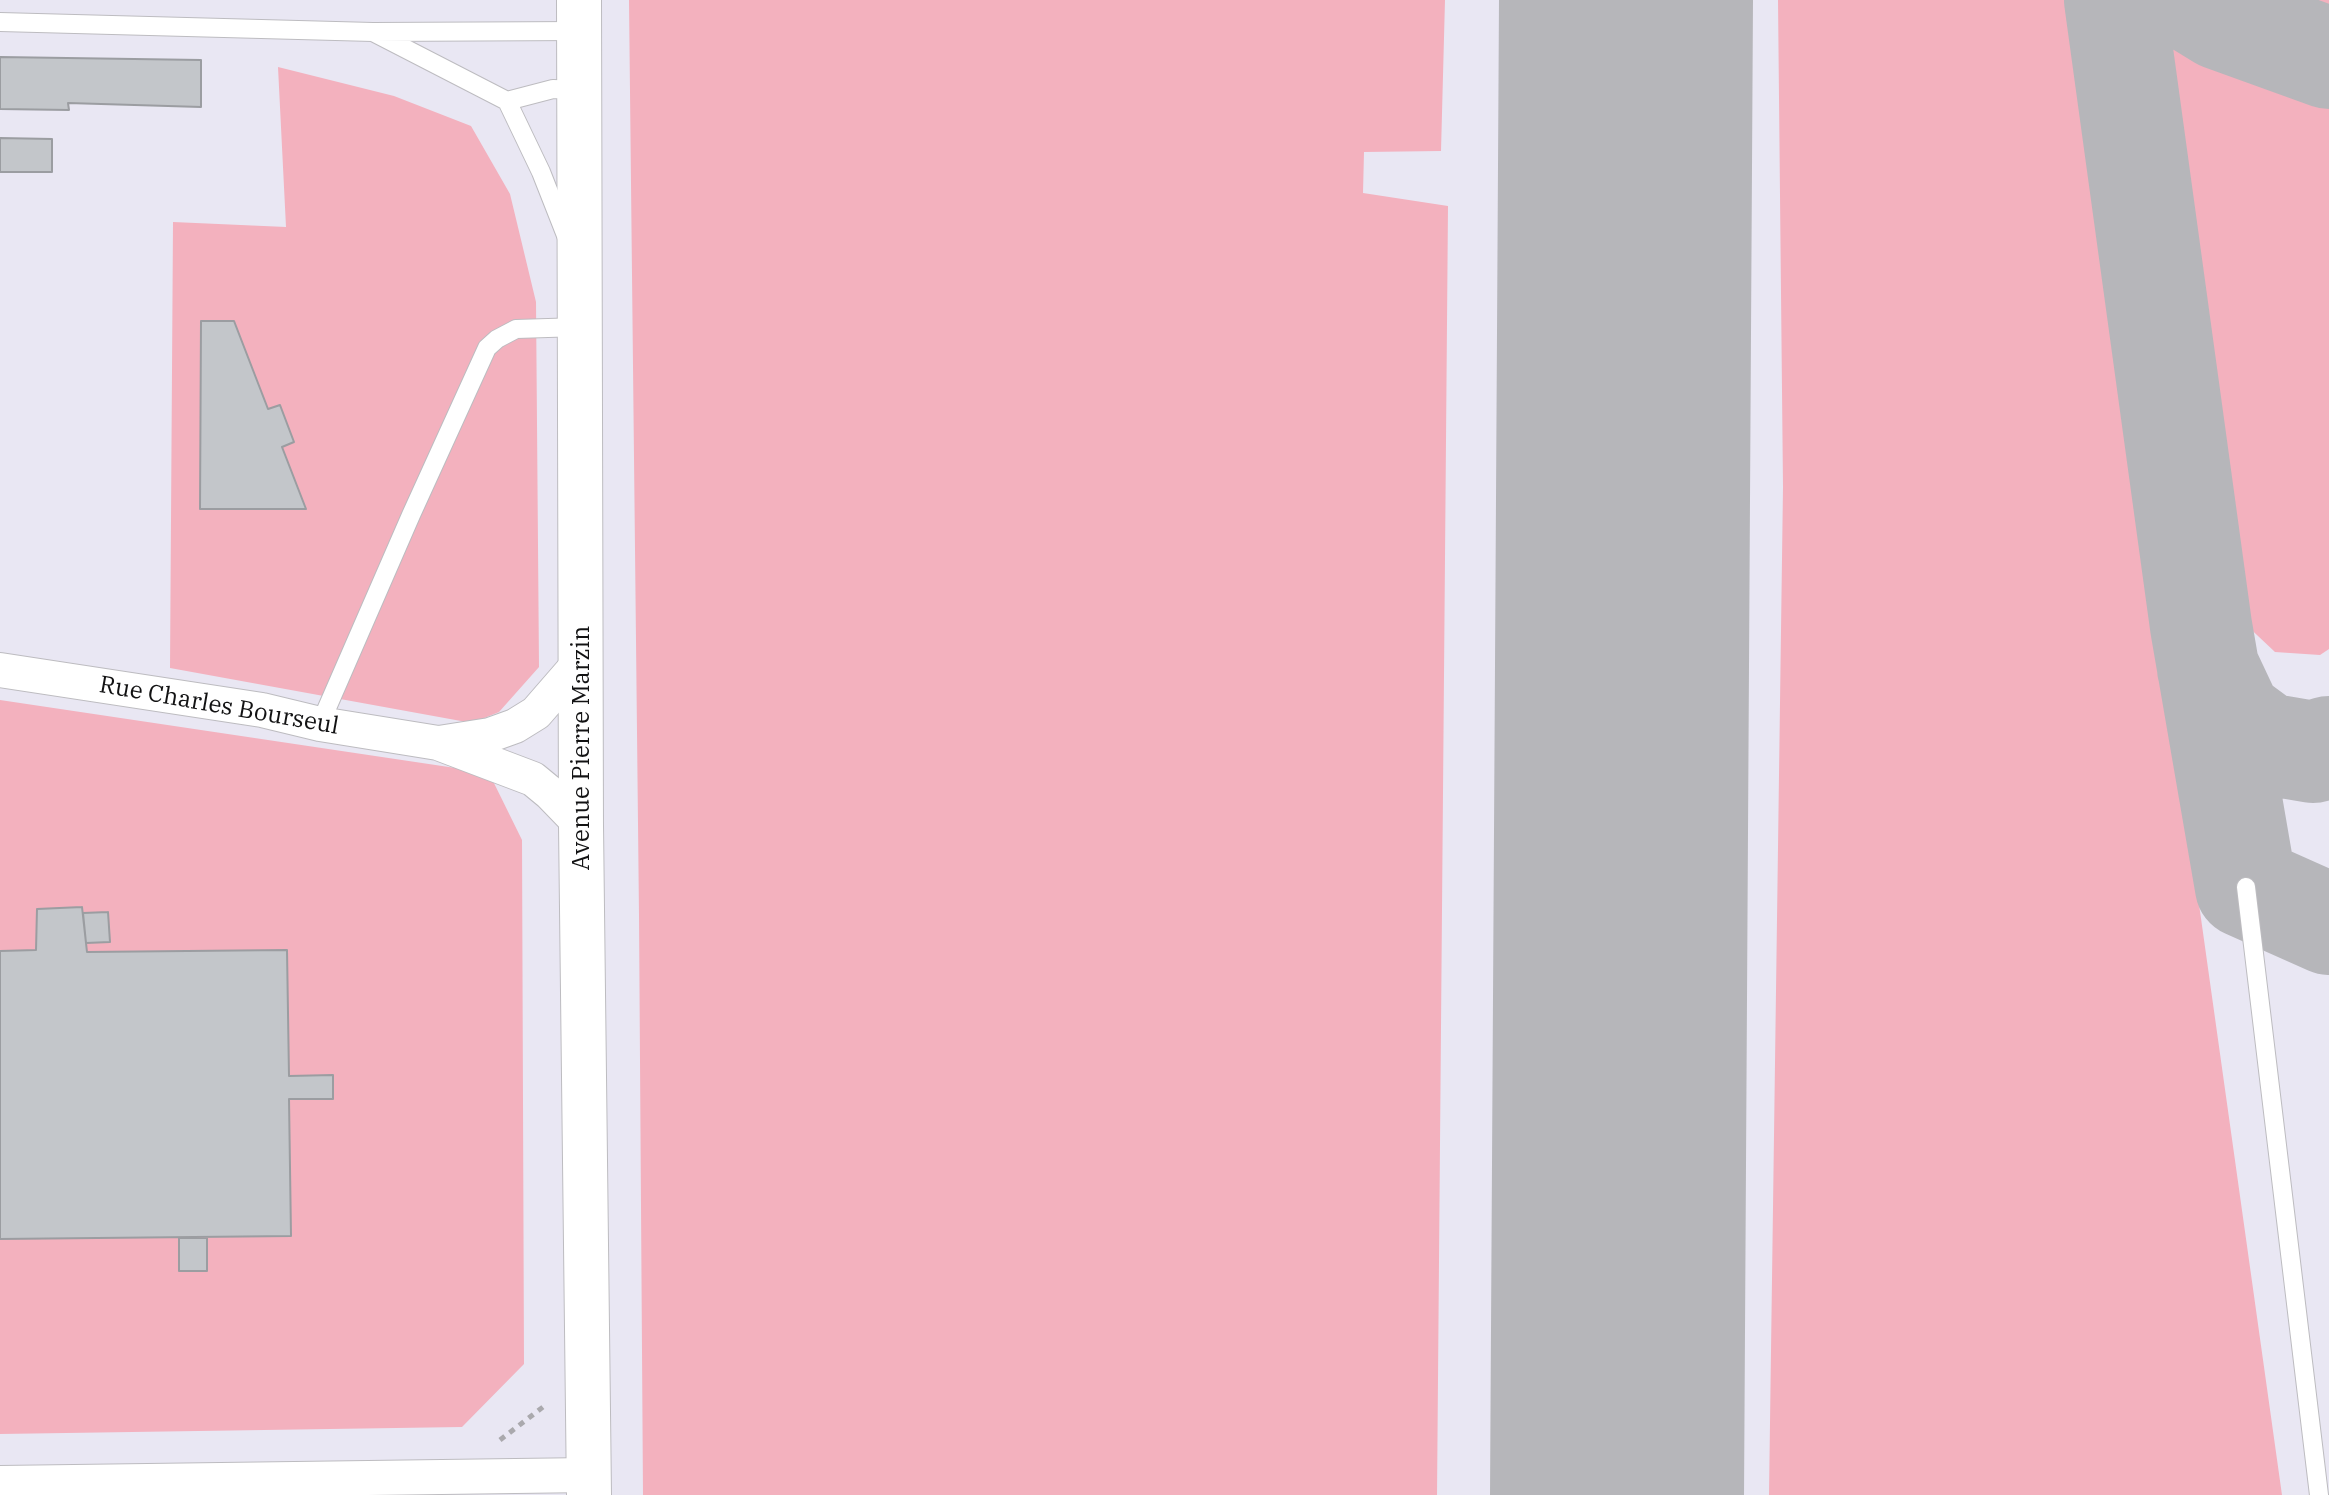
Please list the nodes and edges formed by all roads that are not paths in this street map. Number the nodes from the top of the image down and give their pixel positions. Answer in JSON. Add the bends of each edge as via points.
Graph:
{"nodes":[{"id":1,"x":580,"y":16,"type":"edge"},
{"id":2,"x":0,"y":22,"type":"edge"},
{"id":3,"x":373,"y":32,"type":"junction"},
{"id":4,"x":580,"y":90,"type":"junction"},
{"id":5,"x":507,"y":101,"type":"junction"},
{"id":6,"x":579,"y":270,"type":"junction"},
{"id":7,"x":580,"y":327,"type":"junction"},
{"id":8,"x":582,"y":660,"type":"junction"},
{"id":9,"x":0,"y":670,"type":"edge"},
{"id":10,"x":320,"y":724,"type":"junction"},
{"id":11,"x":438,"y":743,"type":"junction"},
{"id":12,"x":581,"y":825,"type":"junction"},
{"id":13,"x":2246,"y":887,"type":"dead end"},
{"id":14,"x":0,"y":1483,"type":"edge"},
{"id":15,"x":589,"y":1485,"type":"edge"},
{"id":16,"x":2319,"y":1495,"type":"edge"}],
"edges":[{"from":1,"to":3,"type":"lane"},
{"from":1,"to":4,"type":"main road","name":"Avenue Pierre Marzin"},
{"from":2,"to":3,"type":"lane"},
{"from":3,"to":5,"type":"lane"},
{"from":4,"to":5,"type":"lane","via":[[553,89]]},
{"from":4,"to":6,"type":"main road","name":"Avenue Pierre Marzin"},
{"from":5,"to":6,"type":"lane"},
{"from":6,"to":7,"type":"main road","name":"Avenue Pierre Marzin"},
{"from":7,"to":8,"type":"main road","name":"Avenue Pierre Marzin"},
{"from":7,"to":10,"type":"lane","via":[[516,329],[487,348]]},
{"from":8,"to":11,"type":"street","name":"Rue Charles Bourseul","via":[[536,713],[515,726]]},
{"from":8,"to":12,"type":"main road","name":"Avenue Pierre Marzin"},
{"from":9,"to":10,"type":"street","name":"Rue Charles Bourseul","via":[[262,710]]},
{"from":10,"to":11,"type":"street","name":"Rue Charles Bourseul"},
{"from":11,"to":12,"type":"street","name":"Rue Charles Bourseul","via":[[533,779]]},
{"from":12,"to":15,"type":"main road","name":"Avenue Pierre Marzin"},
{"from":13,"to":16,"type":"lane"},
{"from":14,"to":15,"type":"street"}]}
